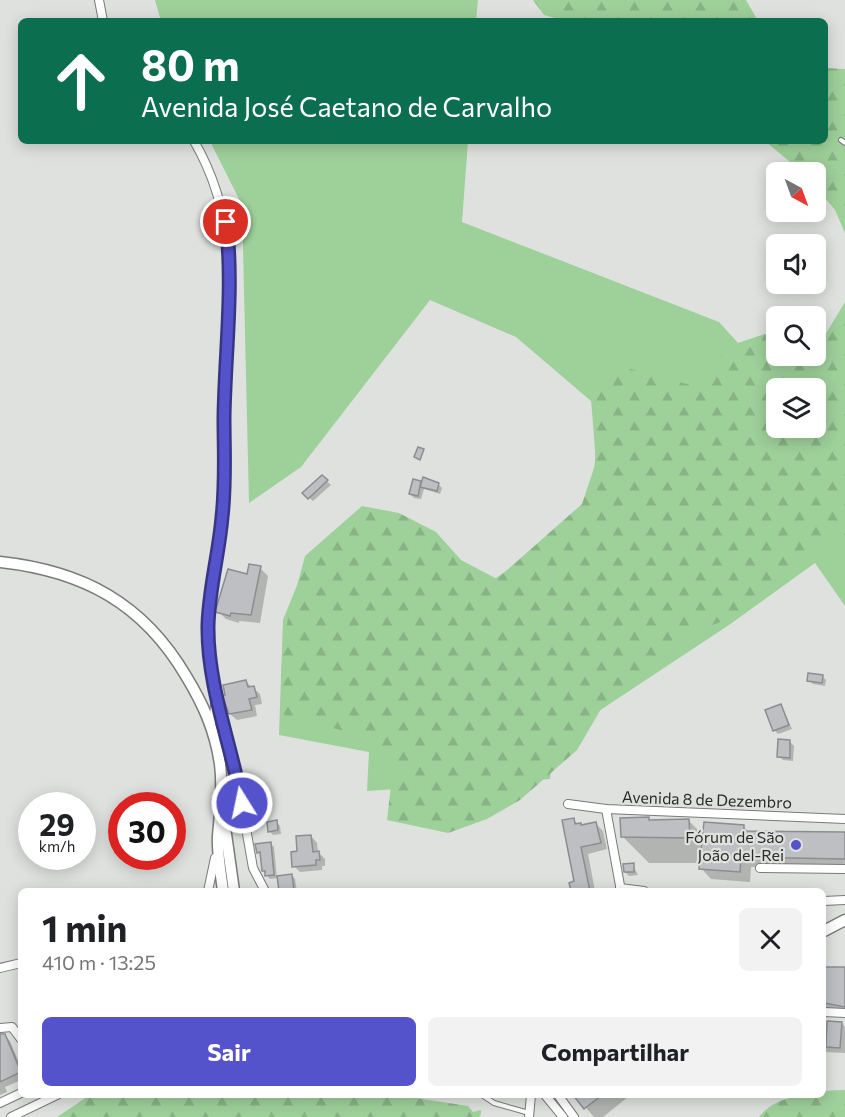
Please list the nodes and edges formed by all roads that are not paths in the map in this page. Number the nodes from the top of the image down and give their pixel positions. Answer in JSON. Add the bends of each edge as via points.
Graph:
{"nodes":[{"id":1,"x":99,"y":0,"type":"edge"},
{"id":2,"x":102,"y":18,"type":"edge"},
{"id":3,"x":196,"y":144,"type":"edge"},
{"id":4,"x":0,"y":562,"type":"edge"},
{"id":5,"x":217,"y":695,"type":"junction"},
{"id":6,"x":212,"y":722,"type":"junction"},
{"id":7,"x":568,"y":804,"type":"dead end"},
{"id":8,"x":606,"y":810,"type":"junction"},
{"id":9,"x":845,"y":819,"type":"edge"},
{"id":10,"x":221,"y":822,"type":"junction"},
{"id":11,"x":218,"y":837,"type":"junction"},
{"id":12,"x":760,"y":868,"type":"dead end"},
{"id":13,"x":845,"y":869,"type":"edge"},
{"id":14,"x":209,"y":888,"type":"edge"},
{"id":15,"x":223,"y":888,"type":"edge"},
{"id":16,"x":234,"y":888,"type":"edge"},
{"id":17,"x":263,"y":888,"type":"edge"},
{"id":18,"x":620,"y":888,"type":"edge"},
{"id":19,"x":845,"y":900,"type":"edge"},
{"id":20,"x":826,"y":901,"type":"edge"},
{"id":21,"x":845,"y":920,"type":"edge"},
{"id":22,"x":826,"y":930,"type":"edge"},
{"id":23,"x":18,"y":964,"type":"edge"},
{"id":24,"x":0,"y":968,"type":"edge"},
{"id":25,"x":826,"y":1012,"type":"edge"},
{"id":26,"x":845,"y":1013,"type":"edge"},
{"id":27,"x":0,"y":1028,"type":"edge"},
{"id":28,"x":18,"y":1035,"type":"edge"},
{"id":29,"x":18,"y":1094,"type":"edge"},
{"id":30,"x":52,"y":1098,"type":"edge"},
{"id":31,"x":486,"y":1098,"type":"edge"},
{"id":32,"x":532,"y":1098,"type":"edge"},
{"id":33,"x":547,"y":1098,"type":"edge"},
{"id":34,"x":560,"y":1098,"type":"edge"},
{"id":35,"x":0,"y":1102,"type":"edge"},
{"id":36,"x":22,"y":1115,"type":"edge"},
{"id":37,"x":530,"y":1115,"type":"edge"},
{"id":38,"x":11,"y":1117,"type":"edge"},
{"id":39,"x":563,"y":1117,"type":"edge"},
{"id":40,"x":574,"y":1117,"type":"edge"}],
"edges":[{"from":1,"to":2,"type":"street"},
{"from":3,"to":5,"type":"street","via":[[219,194],[230,251],[225,480],[208,624]]},
{"from":4,"to":6,"type":"main road","via":[[29,565],[90,584],[126,605],[172,652]]},
{"from":5,"to":6,"type":"street"},
{"from":5,"to":17,"type":"street","via":[[234,760],[253,868]]},
{"from":6,"to":10,"type":"main road","via":[[220,765]]},
{"from":7,"to":8,"type":"street","name":"Avenida 8 de Dezembro"},
{"from":8,"to":9,"type":"street","name":"Avenida 8 de Dezembro"},
{"from":8,"to":18,"type":"street"},
{"from":10,"to":11,"type":"main road"},
{"from":10,"to":16,"type":"main road"},
{"from":11,"to":14,"type":"street"},
{"from":11,"to":15,"type":"main road"},
{"from":12,"to":13,"type":"street"},
{"from":19,"to":20,"type":"street"},
{"from":21,"to":22,"type":"main road"},
{"from":23,"to":24,"type":"street"},
{"from":25,"to":26,"type":"street"},
{"from":27,"to":28,"type":"street","via":[[12,1027]]},
{"from":29,"to":35,"type":"street"},
{"from":30,"to":36,"type":"street"},
{"from":31,"to":37,"type":"lane"},
{"from":32,"to":37,"type":"street"},
{"from":33,"to":39,"type":"street"},
{"from":34,"to":40,"type":"street"},
{"from":36,"to":38,"type":"street"}]}
